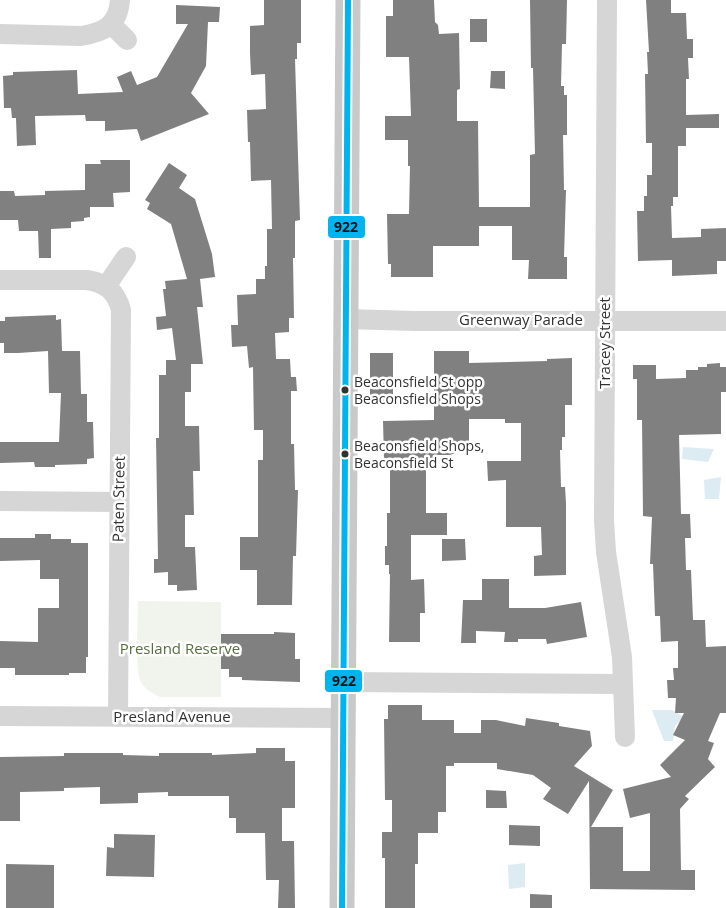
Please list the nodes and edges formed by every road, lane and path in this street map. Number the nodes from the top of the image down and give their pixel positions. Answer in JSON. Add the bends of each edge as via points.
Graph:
{"nodes":[{"id":1,"x":120,"y":0,"type":"edge"},
{"id":2,"x":348,"y":0,"type":"edge"},
{"id":3,"x":607,"y":0,"type":"edge"},
{"id":4,"x":111,"y":24,"type":"junction"},
{"id":5,"x":0,"y":34,"type":"edge"},
{"id":6,"x":127,"y":40,"type":"dead end"},
{"id":7,"x":126,"y":257,"type":"dead end"},
{"id":8,"x":0,"y":280,"type":"edge"},
{"id":9,"x":106,"y":285,"type":"junction"},
{"id":10,"x":346,"y":319,"type":"junction"},
{"id":11,"x":605,"y":320,"type":"junction"},
{"id":12,"x":726,"y":321,"type":"edge"},
{"id":13,"x":0,"y":501,"type":"edge"},
{"id":14,"x":119,"y":502,"type":"junction"},
{"id":15,"x":344,"y":682,"type":"junction"},
{"id":16,"x":624,"y":684,"type":"junction"},
{"id":17,"x":0,"y":716,"type":"edge"},
{"id":18,"x":118,"y":717,"type":"junction"},
{"id":19,"x":344,"y":718,"type":"junction"},
{"id":20,"x":624,"y":736,"type":"dead end"},
{"id":21,"x":342,"y":908,"type":"edge"}],
"edges":[{"from":1,"to":4,"type":"street","via":[[118,16]]},
{"from":2,"to":10,"type":"main road"},
{"from":3,"to":11,"type":"street","name":"Tracey Street"},
{"from":4,"to":5,"type":"street","via":[[103,30],[80,36]]},
{"from":4,"to":6,"type":"street"},
{"from":7,"to":9,"type":"street"},
{"from":8,"to":9,"type":"street","via":[[87,280]]},
{"from":9,"to":14,"type":"street","name":"Paten Street","via":[[119,300],[121,310]]},
{"from":10,"to":11,"type":"street","name":"Greenway Parade"},
{"from":10,"to":15,"type":"main road"},
{"from":11,"to":12,"type":"street","name":"Greenway Parade"},
{"from":11,"to":16,"type":"street","name":"Tracey Street","via":[[604,520]]},
{"from":13,"to":14,"type":"street"},
{"from":14,"to":18,"type":"street","name":"Paten Street"},
{"from":15,"to":16,"type":"street"},
{"from":15,"to":19,"type":"main road"},
{"from":16,"to":20,"type":"street","name":"Tracey Street"},
{"from":17,"to":18,"type":"street","name":"Presland Avenue"},
{"from":18,"to":19,"type":"street","name":"Presland Avenue"},
{"from":19,"to":21,"type":"main road"}]}
